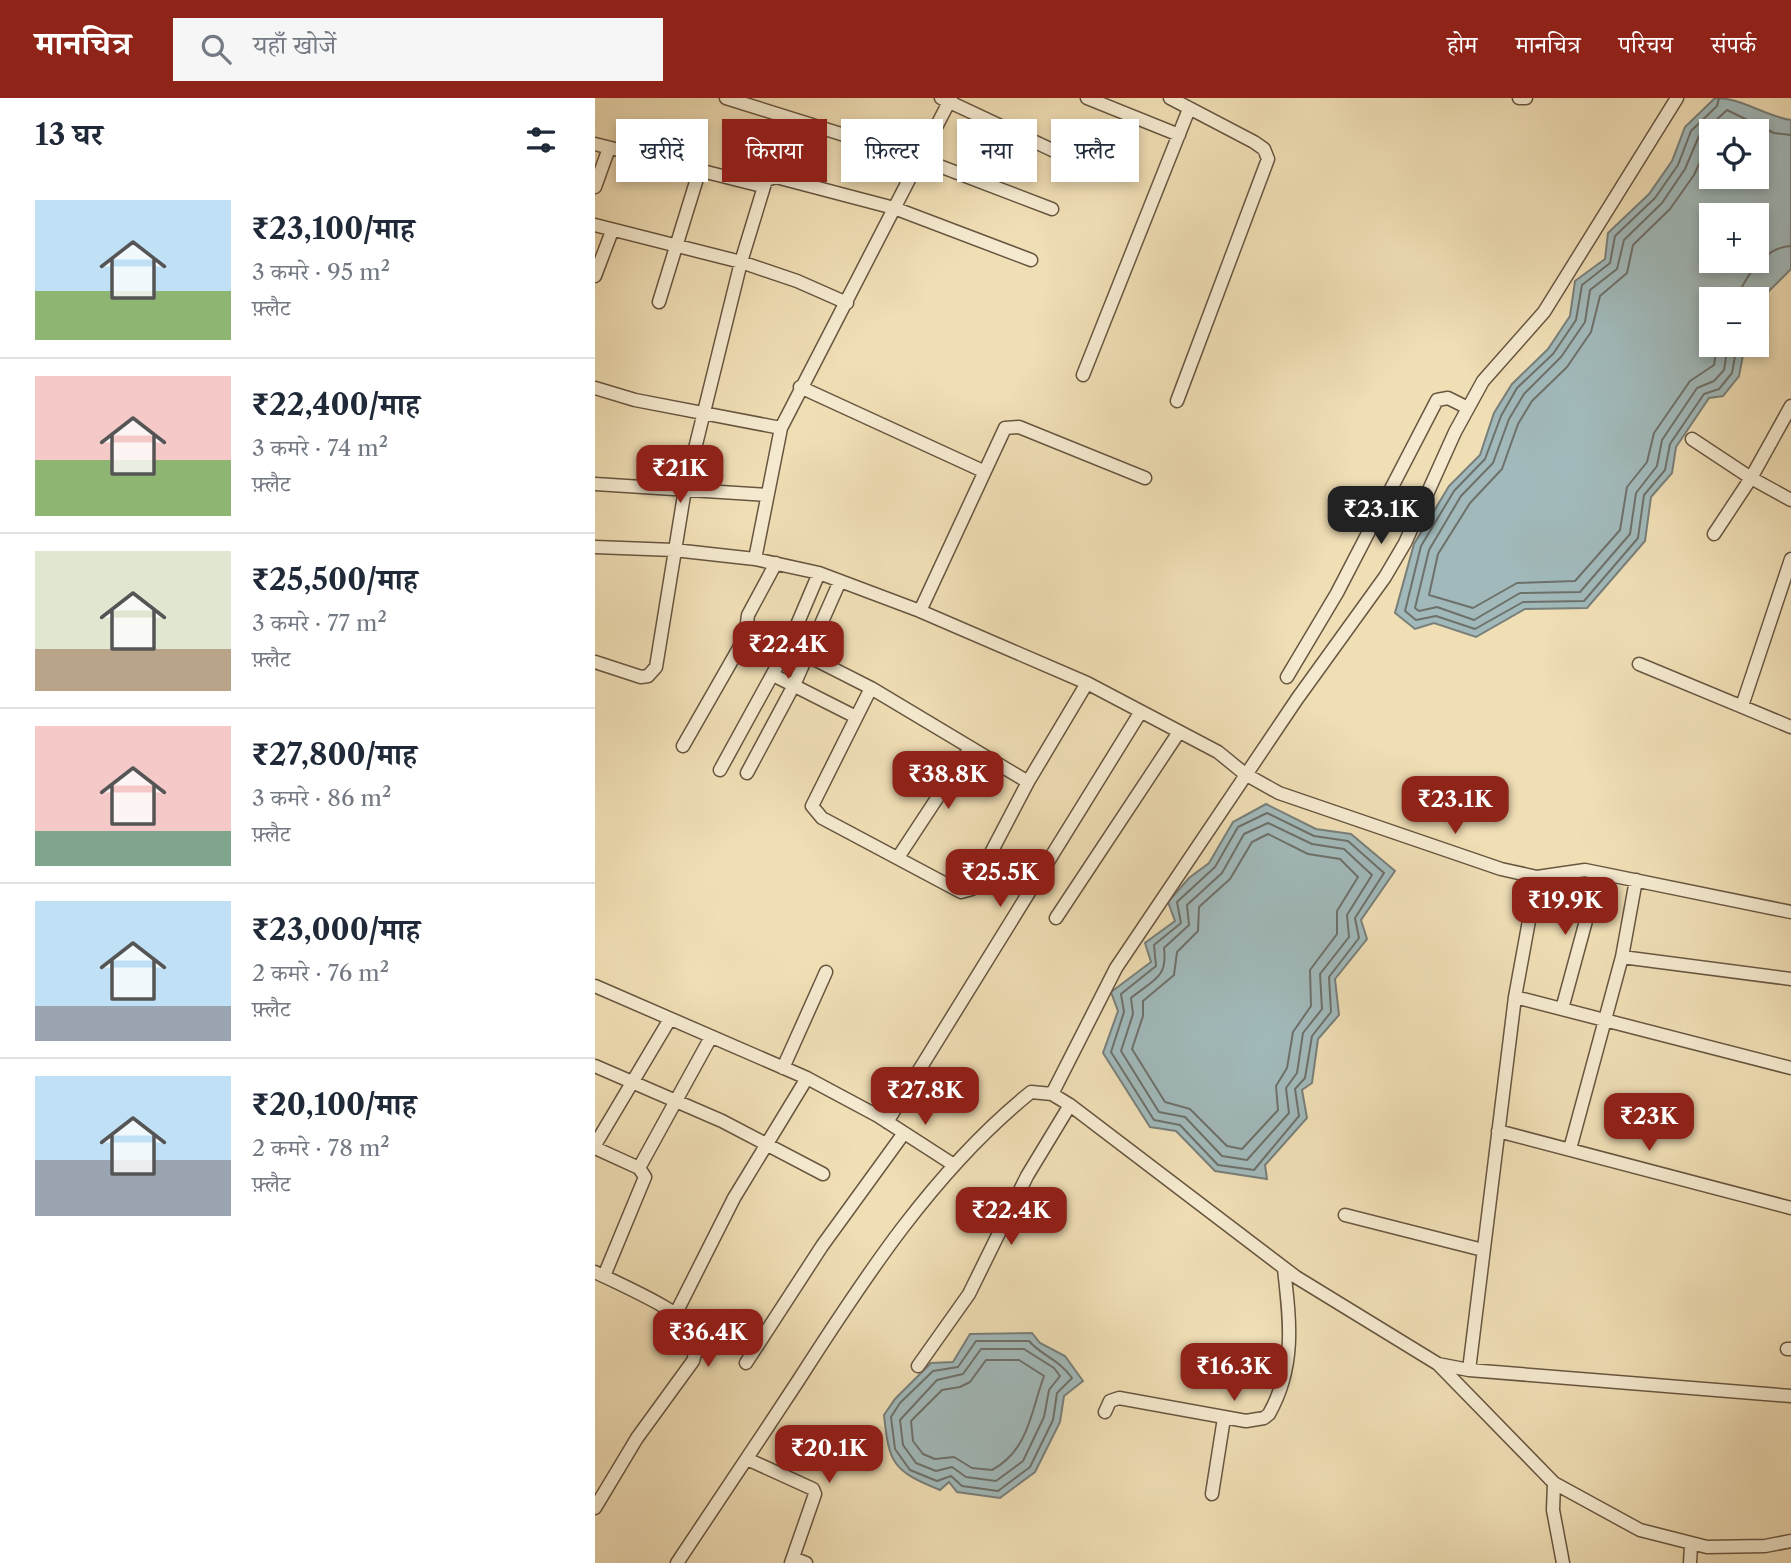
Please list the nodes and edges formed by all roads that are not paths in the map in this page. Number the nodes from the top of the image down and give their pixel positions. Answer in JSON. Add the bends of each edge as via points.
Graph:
{"nodes":[{"id":1,"x":726,"y":98,"type":"edge"},
{"id":2,"x":1087,"y":98,"type":"edge"},
{"id":3,"x":1170,"y":98,"type":"edge"},
{"id":4,"x":1519,"y":98,"type":"edge"},
{"id":5,"x":1526,"y":98,"type":"edge"},
{"id":6,"x":1677,"y":98,"type":"edge"},
{"id":7,"x":947,"y":99,"type":"edge"},
{"id":8,"x":1189,"y":109,"type":"junction"},
{"id":9,"x":938,"y":119,"type":"edge"},
{"id":10,"x":841,"y":134,"type":"edge"},
{"id":11,"x":1179,"y":135,"type":"junction"},
{"id":12,"x":595,"y":144,"type":"edge"},
{"id":13,"x":609,"y":148,"type":"junction"},
{"id":14,"x":1051,"y":149,"type":"edge"},
{"id":15,"x":616,"y":150,"type":"edge"},
{"id":16,"x":943,"y":167,"type":"edge"},
{"id":17,"x":708,"y":174,"type":"edge"},
{"id":18,"x":696,"y":182,"type":"edge"},
{"id":19,"x":908,"y":182,"type":"edge"},
{"id":20,"x":762,"y":186,"type":"junction"},
{"id":21,"x":595,"y":187,"type":"edge"},
{"id":22,"x":894,"y":208,"type":"junction"},
{"id":23,"x":1052,"y":209,"type":"dead end"},
{"id":24,"x":595,"y":225,"type":"edge"},
{"id":25,"x":612,"y":230,"type":"junction"},
{"id":26,"x":676,"y":246,"type":"junction"},
{"id":27,"x":1031,"y":260,"type":"dead end"},
{"id":28,"x":741,"y":262,"type":"junction"},
{"id":29,"x":595,"y":276,"type":"edge"},
{"id":30,"x":659,"y":302,"type":"dead end"},
{"id":31,"x":847,"y":303,"type":"junction"},
{"id":32,"x":1083,"y":375,"type":"dead end"},
{"id":33,"x":800,"y":387,"type":"junction"},
{"id":34,"x":595,"y":388,"type":"edge"},
{"id":35,"x":1177,"y":401,"type":"dead end"},
{"id":36,"x":1791,"y":406,"type":"edge"},
{"id":37,"x":1468,"y":408,"type":"junction"},
{"id":38,"x":705,"y":415,"type":"junction"},
{"id":39,"x":782,"y":428,"type":"junction"},
{"id":40,"x":1692,"y":439,"type":"dead end"},
{"id":41,"x":983,"y":471,"type":"junction"},
{"id":42,"x":1146,"y":478,"type":"dead end"},
{"id":43,"x":1751,"y":478,"type":"junction"},
{"id":44,"x":595,"y":484,"type":"edge"},
{"id":45,"x":685,"y":489,"type":"junction"},
{"id":46,"x":767,"y":495,"type":"junction"},
{"id":47,"x":1791,"y":500,"type":"edge"},
{"id":48,"x":1714,"y":534,"type":"dead end"},
{"id":49,"x":595,"y":547,"type":"edge"},
{"id":50,"x":674,"y":550,"type":"junction"},
{"id":51,"x":1791,"y":559,"type":"edge"},
{"id":52,"x":765,"y":561,"type":"junction"},
{"id":53,"x":819,"y":573,"type":"junction"},
{"id":54,"x":840,"y":581,"type":"junction"},
{"id":55,"x":920,"y":611,"type":"junction"},
{"id":56,"x":751,"y":626,"type":"junction"},
{"id":57,"x":788,"y":646,"type":"junction"},
{"id":58,"x":807,"y":657,"type":"junction"},
{"id":59,"x":595,"y":662,"type":"edge"},
{"id":60,"x":1639,"y":664,"type":"dead end"},
{"id":61,"x":773,"y":675,"type":"junction"},
{"id":62,"x":1287,"y":677,"type":"dead end"},
{"id":63,"x":1087,"y":683,"type":"junction"},
{"id":64,"x":794,"y":685,"type":"junction"},
{"id":65,"x":871,"y":688,"type":"junction"},
{"id":66,"x":1742,"y":706,"type":"junction"},
{"id":67,"x":1137,"y":712,"type":"junction"},
{"id":68,"x":856,"y":717,"type":"junction"},
{"id":69,"x":1791,"y":727,"type":"edge"},
{"id":70,"x":1178,"y":732,"type":"junction"},
{"id":71,"x":683,"y":746,"type":"dead end"},
{"id":72,"x":970,"y":748,"type":"junction"},
{"id":73,"x":720,"y":770,"type":"dead end"},
{"id":74,"x":747,"y":773,"type":"dead end"},
{"id":75,"x":1245,"y":774,"type":"junction"},
{"id":76,"x":1028,"y":782,"type":"junction"},
{"id":77,"x":899,"y":856,"type":"junction"},
{"id":78,"x":1599,"y":873,"type":"junction"},
{"id":79,"x":1537,"y":877,"type":"junction"},
{"id":80,"x":1636,"y":880,"type":"junction"},
{"id":81,"x":1791,"y":912,"type":"edge"},
{"id":82,"x":1056,"y":918,"type":"dead end"},
{"id":83,"x":1622,"y":957,"type":"junction"},
{"id":84,"x":826,"y":972,"type":"dead end"},
{"id":85,"x":1791,"y":979,"type":"edge"},
{"id":86,"x":595,"y":986,"type":"edge"},
{"id":87,"x":1515,"y":997,"type":"junction"},
{"id":88,"x":1562,"y":1009,"type":"junction"},
{"id":89,"x":670,"y":1019,"type":"junction"},
{"id":90,"x":1605,"y":1020,"type":"junction"},
{"id":91,"x":711,"y":1037,"type":"junction"},
{"id":92,"x":595,"y":1066,"type":"edge"},
{"id":93,"x":783,"y":1068,"type":"junction"},
{"id":94,"x":1791,"y":1068,"type":"edge"},
{"id":95,"x":807,"y":1078,"type":"junction"},
{"id":96,"x":631,"y":1082,"type":"junction"},
{"id":97,"x":1052,"y":1094,"type":"junction"},
{"id":98,"x":676,"y":1103,"type":"junction"},
{"id":99,"x":1070,"y":1105,"type":"junction"},
{"id":100,"x":878,"y":1116,"type":"junction"},
{"id":101,"x":1498,"y":1131,"type":"junction"},
{"id":102,"x":904,"y":1133,"type":"junction"},
{"id":103,"x":766,"y":1143,"type":"junction"},
{"id":104,"x":595,"y":1147,"type":"edge"},
{"id":105,"x":1570,"y":1149,"type":"junction"},
{"id":106,"x":954,"y":1165,"type":"junction"},
{"id":107,"x":639,"y":1168,"type":"junction"},
{"id":108,"x":823,"y":1174,"type":"dead end"},
{"id":109,"x":1791,"y":1208,"type":"edge"},
{"id":110,"x":1345,"y":1215,"type":"dead end"},
{"id":111,"x":1483,"y":1250,"type":"junction"},
{"id":112,"x":1284,"y":1269,"type":"junction"},
{"id":113,"x":600,"y":1274,"type":"edge"},
{"id":114,"x":675,"y":1315,"type":"junction"},
{"id":115,"x":746,"y":1363,"type":"dead end"},
{"id":116,"x":1438,"y":1364,"type":"junction"},
{"id":117,"x":918,"y":1366,"type":"dead end"},
{"id":118,"x":1469,"y":1370,"type":"junction"},
{"id":119,"x":1791,"y":1396,"type":"edge"},
{"id":120,"x":1105,"y":1412,"type":"dead end"},
{"id":121,"x":1224,"y":1418,"type":"junction"},
{"id":122,"x":747,"y":1459,"type":"junction"},
{"id":123,"x":1554,"y":1483,"type":"junction"},
{"id":124,"x":1212,"y":1494,"type":"dead end"},
{"id":125,"x":595,"y":1508,"type":"edge"},
{"id":126,"x":1791,"y":1541,"type":"edge"},
{"id":127,"x":1691,"y":1546,"type":"junction"},
{"id":128,"x":792,"y":1561,"type":"edge"},
{"id":129,"x":677,"y":1563,"type":"edge"},
{"id":130,"x":806,"y":1563,"type":"edge"},
{"id":131,"x":1563,"y":1563,"type":"edge"},
{"id":132,"x":1691,"y":1563,"type":"edge"}],
"edges":[{"from":1,"to":10,"type":"street"},
{"from":2,"to":11,"type":"street"},
{"from":3,"to":8,"type":"street"},
{"from":4,"to":5,"type":"street"},
{"from":6,"to":37,"type":"street","via":[[1544,312],[1498,362]]},
{"from":7,"to":9,"type":"street"},
{"from":7,"to":14,"type":"street"},
{"from":8,"to":11,"type":"street"},
{"from":8,"to":35,"type":"street","via":[[1254,142],[1268,159]]},
{"from":11,"to":32,"type":"street"},
{"from":12,"to":13,"type":"street"},
{"from":13,"to":15,"type":"street"},
{"from":13,"to":21,"type":"street"},
{"from":16,"to":23,"type":"street"},
{"from":17,"to":20,"type":"street"},
{"from":18,"to":26,"type":"street"},
{"from":19,"to":22,"type":"street"},
{"from":20,"to":22,"type":"street","via":[[776,177]]},
{"from":20,"to":28,"type":"street"},
{"from":22,"to":27,"type":"street"},
{"from":22,"to":31,"type":"street"},
{"from":24,"to":25,"type":"street"},
{"from":25,"to":26,"type":"street"},
{"from":25,"to":29,"type":"street"},
{"from":26,"to":28,"type":"street"},
{"from":26,"to":30,"type":"street"},
{"from":28,"to":31,"type":"street"},
{"from":28,"to":38,"type":"street"},
{"from":31,"to":33,"type":"street"},
{"from":33,"to":39,"type":"street"},
{"from":33,"to":41,"type":"street"},
{"from":34,"to":38,"type":"street"},
{"from":36,"to":43,"type":"street"},
{"from":37,"to":62,"type":"street","via":[[1448,398],[1437,400],[1344,581]]},
{"from":37,"to":75,"type":"street","via":[[1385,577]]},
{"from":38,"to":39,"type":"street"},
{"from":38,"to":45,"type":"street"},
{"from":39,"to":46,"type":"street"},
{"from":40,"to":43,"type":"street"},
{"from":41,"to":42,"type":"street","via":[[1001,433],[1010,425]]},
{"from":41,"to":55,"type":"street"},
{"from":43,"to":47,"type":"street"},
{"from":43,"to":48,"type":"street"},
{"from":44,"to":45,"type":"street"},
{"from":45,"to":46,"type":"street"},
{"from":45,"to":50,"type":"street"},
{"from":46,"to":52,"type":"street"},
{"from":49,"to":50,"type":"street"},
{"from":50,"to":52,"type":"street"},
{"from":50,"to":59,"type":"street","via":[[652,673],[641,677]]},
{"from":51,"to":66,"type":"street"},
{"from":52,"to":53,"type":"street"},
{"from":52,"to":56,"type":"street","via":[[748,615]]},
{"from":53,"to":54,"type":"street"},
{"from":53,"to":57,"type":"street"},
{"from":54,"to":55,"type":"street"},
{"from":54,"to":58,"type":"street"},
{"from":55,"to":63,"type":"street"},
{"from":56,"to":57,"type":"street"},
{"from":56,"to":71,"type":"street"},
{"from":57,"to":58,"type":"street"},
{"from":57,"to":61,"type":"street"},
{"from":58,"to":64,"type":"street"},
{"from":58,"to":65,"type":"street"},
{"from":60,"to":66,"type":"street"},
{"from":61,"to":64,"type":"street"},
{"from":61,"to":73,"type":"street"},
{"from":63,"to":67,"type":"street"},
{"from":63,"to":76,"type":"street"},
{"from":64,"to":68,"type":"street"},
{"from":64,"to":74,"type":"street"},
{"from":65,"to":68,"type":"street"},
{"from":65,"to":72,"type":"street"},
{"from":66,"to":69,"type":"street"},
{"from":67,"to":70,"type":"street"},
{"from":67,"to":100,"type":"street"},
{"from":68,"to":77,"type":"street","via":[[811,806],[822,818]]},
{"from":70,"to":75,"type":"street","via":[[1218,752]]},
{"from":70,"to":82,"type":"street"},
{"from":72,"to":76,"type":"street"},
{"from":72,"to":77,"type":"street"},
{"from":75,"to":79,"type":"street","via":[[1279,793],[1501,869]]},
{"from":75,"to":97,"type":"street","via":[[1116,968]]},
{"from":76,"to":77,"type":"street","via":[[972,889],[956,890]]},
{"from":78,"to":79,"type":"street","via":[[1561,871]]},
{"from":78,"to":80,"type":"street"},
{"from":78,"to":88,"type":"street"},
{"from":79,"to":87,"type":"street"},
{"from":80,"to":81,"type":"street"},
{"from":80,"to":83,"type":"street"},
{"from":83,"to":85,"type":"street"},
{"from":83,"to":90,"type":"street"},
{"from":84,"to":93,"type":"street"},
{"from":86,"to":89,"type":"street"},
{"from":87,"to":88,"type":"street"},
{"from":87,"to":101,"type":"street"},
{"from":88,"to":90,"type":"street"},
{"from":89,"to":91,"type":"street"},
{"from":89,"to":96,"type":"street"},
{"from":90,"to":94,"type":"street"},
{"from":90,"to":105,"type":"street"},
{"from":91,"to":93,"type":"street"},
{"from":91,"to":98,"type":"street"},
{"from":92,"to":96,"type":"street"},
{"from":93,"to":95,"type":"street"},
{"from":95,"to":100,"type":"street"},
{"from":95,"to":103,"type":"street"},
{"from":96,"to":98,"type":"street"},
{"from":96,"to":104,"type":"street"},
{"from":97,"to":99,"type":"street"},
{"from":97,"to":106,"type":"street","via":[[1031,1092]]},
{"from":98,"to":103,"type":"street"},
{"from":98,"to":107,"type":"street"},
{"from":99,"to":112,"type":"street"},
{"from":99,"to":117,"type":"street","via":[[1027,1176],[969,1294]]},
{"from":100,"to":102,"type":"street"},
{"from":101,"to":105,"type":"street"},
{"from":101,"to":111,"type":"street"},
{"from":102,"to":106,"type":"street"},
{"from":102,"to":115,"type":"street","via":[[822,1246]]},
{"from":103,"to":108,"type":"street"},
{"from":103,"to":114,"type":"street"},
{"from":104,"to":107,"type":"street"},
{"from":105,"to":109,"type":"street"},
{"from":106,"to":122,"type":"street","via":[[847,1304]]},
{"from":107,"to":113,"type":"street","via":[[645,1177],[643,1186]]},
{"from":110,"to":111,"type":"street"},
{"from":111,"to":118,"type":"street"},
{"from":112,"to":116,"type":"street"},
{"from":112,"to":121,"type":"street","via":[[1291,1345],[1277,1399],[1264,1418]]},
{"from":113,"to":114,"type":"street"},
{"from":114,"to":125,"type":"street","via":[[696,1328],[699,1349],[636,1438]]},
{"from":116,"to":118,"type":"street"},
{"from":116,"to":123,"type":"street"},
{"from":118,"to":119,"type":"street"},
{"from":120,"to":121,"type":"street","via":[[1110,1401],[1119,1398]]},
{"from":121,"to":124,"type":"street"},
{"from":122,"to":128,"type":"street","via":[[813,1489],[815,1497]]},
{"from":122,"to":129,"type":"street"},
{"from":123,"to":127,"type":"street","via":[[1640,1531]]},
{"from":123,"to":131,"type":"street","via":[[1553,1510]]},
{"from":126,"to":127,"type":"street","via":[[1765,1546]]},
{"from":127,"to":132,"type":"street"},
{"from":128,"to":130,"type":"street"}]}
